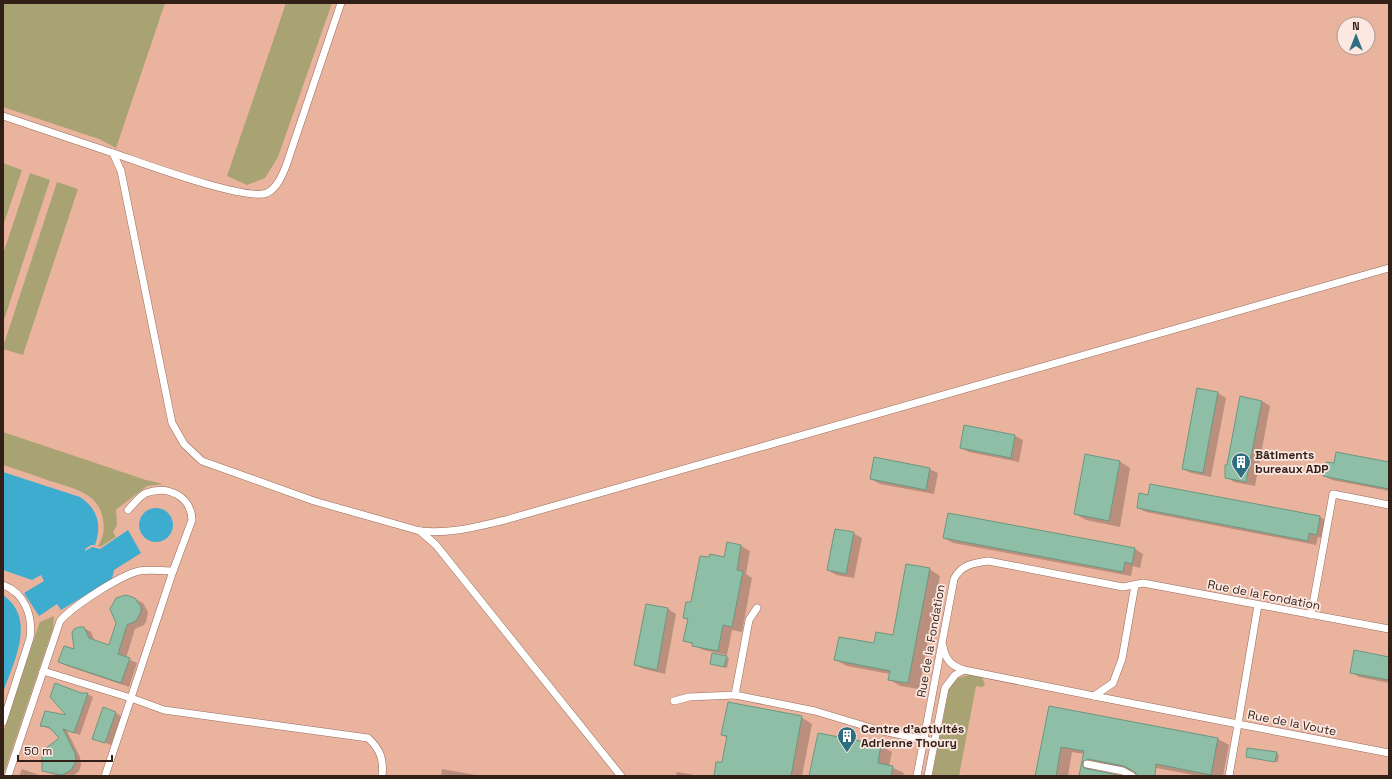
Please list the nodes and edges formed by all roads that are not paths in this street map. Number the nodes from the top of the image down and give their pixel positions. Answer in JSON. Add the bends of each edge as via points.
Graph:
{"nodes":[{"id":1,"x":341,"y":3,"type":"edge"},
{"id":2,"x":3,"y":116,"type":"edge"},
{"id":3,"x":113,"y":153,"type":"junction"},
{"id":4,"x":1389,"y":268,"type":"edge"},
{"id":5,"x":1389,"y":505,"type":"edge"},
{"id":6,"x":128,"y":510,"type":"dead end"},
{"id":7,"x":420,"y":531,"type":"junction"},
{"id":8,"x":173,"y":571,"type":"junction"},
{"id":9,"x":3,"y":585,"type":"edge"},
{"id":10,"x":1135,"y":585,"type":"junction"},
{"id":11,"x":1258,"y":605,"type":"junction"},
{"id":12,"x":757,"y":608,"type":"dead end"},
{"id":13,"x":1311,"y":615,"type":"junction"},
{"id":14,"x":1389,"y":629,"type":"edge"},
{"id":15,"x":942,"y":644,"type":"junction"},
{"id":16,"x":964,"y":670,"type":"junction"},
{"id":17,"x":43,"y":671,"type":"junction"},
{"id":18,"x":735,"y":695,"type":"junction"},
{"id":19,"x":1094,"y":696,"type":"junction"},
{"id":20,"x":131,"y":698,"type":"junction"},
{"id":21,"x":674,"y":701,"type":"dead end"},
{"id":22,"x":3,"y":722,"type":"edge"},
{"id":23,"x":1238,"y":724,"type":"junction"},
{"id":24,"x":924,"y":740,"type":"junction"},
{"id":25,"x":935,"y":742,"type":"junction"},
{"id":26,"x":1389,"y":753,"type":"edge"},
{"id":27,"x":1087,"y":764,"type":"dead end"},
{"id":28,"x":8,"y":776,"type":"edge"},
{"id":29,"x":104,"y":776,"type":"edge"},
{"id":30,"x":382,"y":776,"type":"edge"},
{"id":31,"x":621,"y":776,"type":"edge"},
{"id":32,"x":917,"y":776,"type":"edge"},
{"id":33,"x":928,"y":776,"type":"edge"},
{"id":34,"x":1132,"y":776,"type":"edge"},
{"id":35,"x":1229,"y":776,"type":"edge"}],
"edges":[{"from":1,"to":3,"type":"lane","via":[[286,166],[278,182],[267,193],[259,195],[232,192]]},
{"from":2,"to":3,"type":"lane"},
{"from":3,"to":7,"type":"lane","via":[[121,170],[172,423],[184,444],[202,460],[314,501]]},
{"from":4,"to":7,"type":"lane","via":[[505,520],[461,531]]},
{"from":5,"to":13,"type":"lane","via":[[1333,494]]},
{"from":6,"to":8,"type":"lane","via":[[145,494],[160,490],[178,494],[188,503],[192,520]]},
{"from":7,"to":31,"type":"lane","via":[[436,545]]},
{"from":8,"to":17,"type":"lane","via":[[139,571],[79,604],[60,621]]},
{"from":8,"to":20,"type":"lane"},
{"from":9,"to":22,"type":"lane","via":[[22,598],[29,612],[31,629]]},
{"from":10,"to":11,"type":"lane","name":"Rue de la Fondation","via":[[1142,583]]},
{"from":10,"to":15,"type":"lane","name":"Rue de la Fondation","via":[[1123,587],[988,562],[969,564],[957,572],[954,579]]},
{"from":10,"to":19,"type":"lane","via":[[1122,658],[1112,683]]},
{"from":11,"to":13,"type":"lane","name":"Rue de la Fondation"},
{"from":11,"to":23,"type":"lane","name":"Rue de la Voute"},
{"from":12,"to":18,"type":"lane","via":[[749,620]]},
{"from":13,"to":14,"type":"lane","name":"Rue de la Fondation"},
{"from":15,"to":16,"type":"lane","via":[[952,665]]},
{"from":15,"to":24,"type":"lane","name":"Rue de la Fondation"},
{"from":16,"to":19,"type":"lane"},
{"from":16,"to":25,"type":"lane","name":"Rue de la Fondation","via":[[955,675],[945,688]]},
{"from":17,"to":20,"type":"lane"},
{"from":17,"to":28,"type":"lane"},
{"from":18,"to":21,"type":"lane","via":[[689,697]]},
{"from":18,"to":24,"type":"lane","via":[[815,711],[878,730]]},
{"from":19,"to":23,"type":"lane"},
{"from":20,"to":29,"type":"lane"},
{"from":20,"to":30,"type":"lane","via":[[164,710],[368,738],[381,753]]},
{"from":23,"to":26,"type":"lane","name":"Rue de la Voute"},
{"from":23,"to":35,"type":"lane"},
{"from":24,"to":25,"type":"lane"},
{"from":24,"to":32,"type":"lane","name":"Rue de la Fondation"},
{"from":25,"to":33,"type":"lane","name":"Rue de la Fondation"},
{"from":27,"to":34,"type":"lane","via":[[1123,771]]}]}
